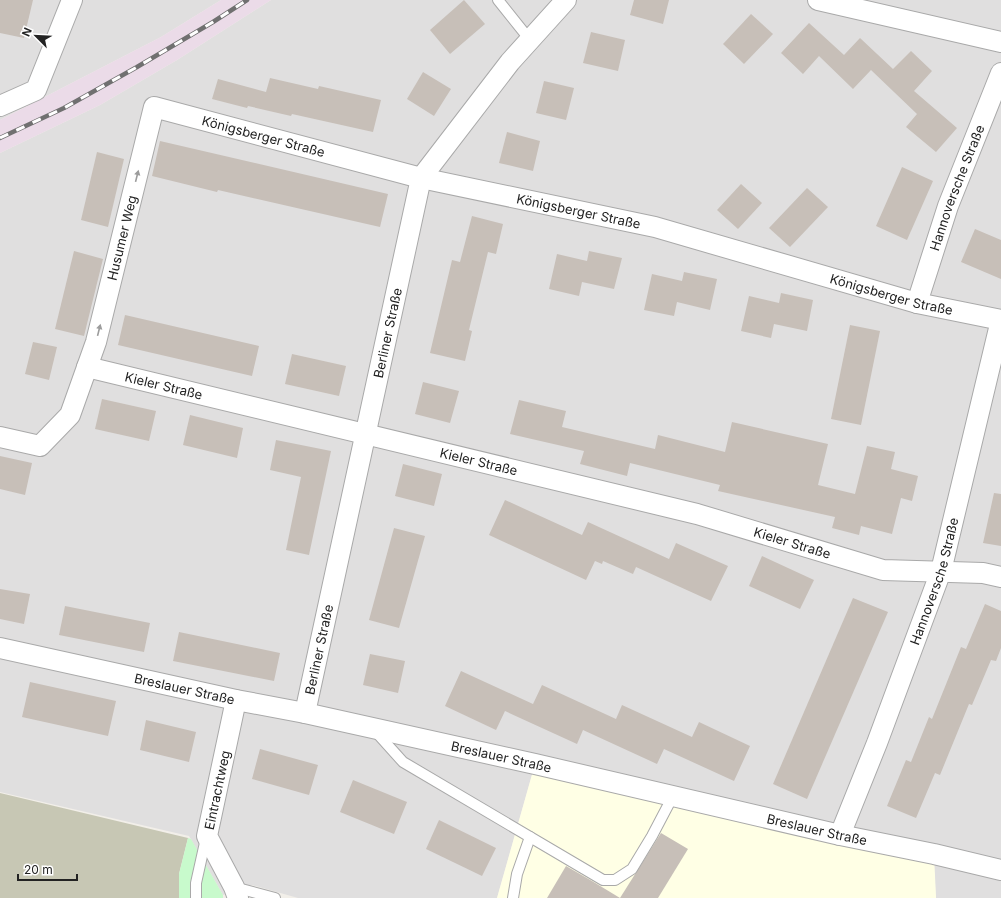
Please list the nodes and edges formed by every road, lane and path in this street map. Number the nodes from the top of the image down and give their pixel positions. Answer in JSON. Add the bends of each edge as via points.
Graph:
{"nodes":[{"id":1,"x":72,"y":0,"type":"edge"},
{"id":2,"x":498,"y":0,"type":"edge"},
{"id":3,"x":566,"y":0,"type":"edge"},
{"id":4,"x":818,"y":0,"type":"edge"},
{"id":5,"x":530,"y":40,"type":"junction"},
{"id":6,"x":1001,"y":42,"type":"edge"},
{"id":7,"x":1001,"y":73,"type":"edge"},
{"id":8,"x":0,"y":106,"type":"edge"},
{"id":9,"x":154,"y":107,"type":"joint"},
{"id":10,"x":421,"y":178,"type":"junction"},
{"id":11,"x":917,"y":303,"type":"junction"},
{"id":12,"x":1001,"y":320,"type":"edge"},
{"id":13,"x":87,"y":367,"type":"junction"},
{"id":14,"x":365,"y":434,"type":"junction"},
{"id":15,"x":0,"y":437,"type":"edge"},
{"id":16,"x":941,"y":571,"type":"junction"},
{"id":17,"x":1001,"y":577,"type":"edge"},
{"id":18,"x":0,"y":648,"type":"edge"},
{"id":19,"x":236,"y":700,"type":"junction"},
{"id":20,"x":305,"y":713,"type":"junction"},
{"id":21,"x":374,"y":729,"type":"junction"},
{"id":22,"x":673,"y":796,"type":"junction"},
{"id":23,"x":840,"y":835,"type":"junction"},
{"id":24,"x":207,"y":836,"type":"junction"},
{"id":25,"x":530,"y":837,"type":"junction"},
{"id":26,"x":1001,"y":870,"type":"edge"},
{"id":27,"x":236,"y":893,"type":"edge"},
{"id":28,"x":196,"y":898,"type":"edge"},
{"id":29,"x":275,"y":898,"type":"edge"},
{"id":30,"x":513,"y":898,"type":"edge"}],
"edges":[{"from":1,"to":8,"type":"street","via":[[36,90]]},
{"from":2,"to":5,"type":"lane"},
{"from":3,"to":5,"type":"street","name":"Berliner Straße"},
{"from":4,"to":6,"type":"street"},
{"from":5,"to":10,"type":"street","name":"Berliner Straße","via":[[510,62]]},
{"from":7,"to":11,"type":"street","name":"Hannoversche Straße","via":[[948,206]]},
{"from":9,"to":10,"type":"street","name":"Königsberger Straße"},
{"from":13,"to":9,"type":"street","name":"Husumer Weg","one_way":true,"via":[[96,342]]},
{"from":10,"to":11,"type":"street","name":"Königsberger Straße","via":[[655,227]]},
{"from":10,"to":14,"type":"street","name":"Berliner Straße"},
{"from":11,"to":12,"type":"street","name":"Königsberger Straße"},
{"from":12,"to":16,"type":"street","name":"Hannoversche Straße"},
{"from":13,"to":14,"type":"street","name":"Kieler Straße"},
{"from":13,"to":15,"type":"street","via":[[70,415],[40,446]]},
{"from":14,"to":16,"type":"street","name":"Kieler Straße","via":[[697,514],[883,570]]},
{"from":14,"to":20,"type":"street","name":"Berliner Straße"},
{"from":16,"to":17,"type":"street","name":"Kieler Straße","via":[[983,573]]},
{"from":16,"to":23,"type":"street","name":"Hannoversche Straße"},
{"from":18,"to":19,"type":"street","name":"Breslauer Straße"},
{"from":19,"to":20,"type":"street","name":"Breslauer Straße"},
{"from":19,"to":24,"type":"street","name":"Eintrachtweg"},
{"from":20,"to":21,"type":"street","name":"Breslauer Straße"},
{"from":21,"to":22,"type":"street","name":"Breslauer Straße"},
{"from":21,"to":25,"type":"lane","via":[[403,762]]},
{"from":22,"to":23,"type":"street","name":"Breslauer Straße"},
{"from":22,"to":25,"type":"lane","via":[[632,869],[615,880],[603,880]]},
{"from":23,"to":26,"type":"street","name":"Breslauer Straße"},
{"from":24,"to":27,"type":"street","name":"Eintrachtweg"},
{"from":24,"to":28,"type":"lane","via":[[196,882]]},
{"from":25,"to":30,"type":"lane","via":[[517,874]]},
{"from":27,"to":29,"type":"lane"}]}
